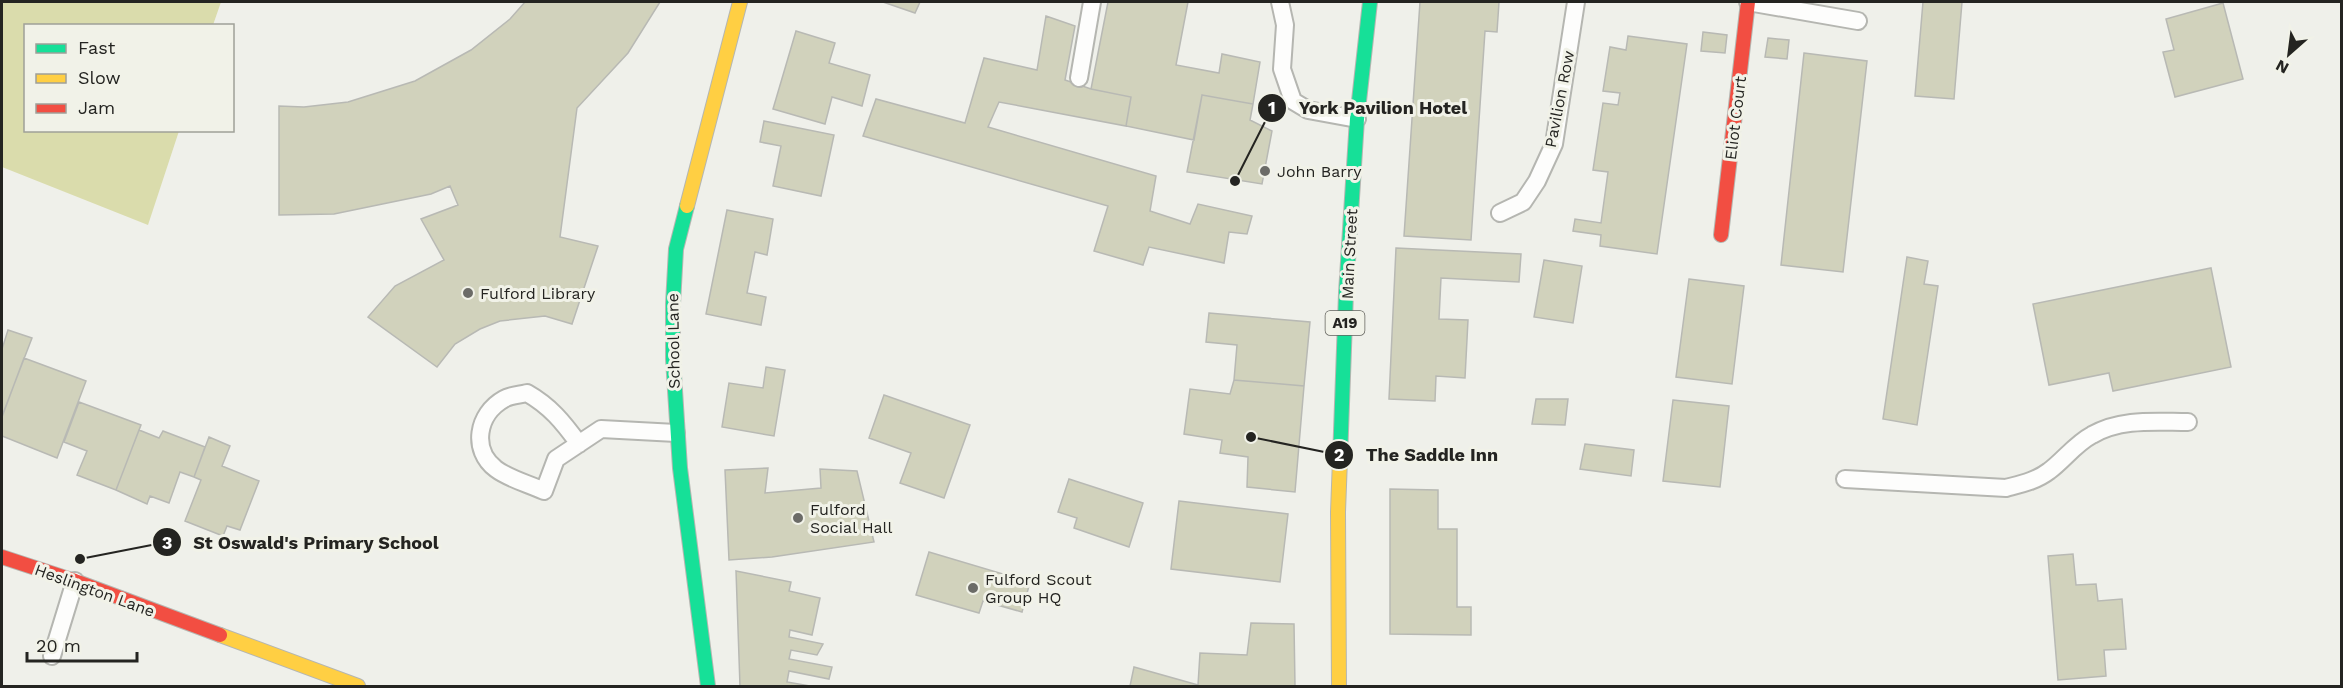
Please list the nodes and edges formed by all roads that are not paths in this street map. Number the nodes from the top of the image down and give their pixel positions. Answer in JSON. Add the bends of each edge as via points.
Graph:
{"nodes":[{"id":1,"x":740,"y":2,"type":"edge"},
{"id":2,"x":1092,"y":2,"type":"edge"},
{"id":3,"x":1280,"y":2,"type":"edge"},
{"id":4,"x":1370,"y":2,"type":"edge"},
{"id":5,"x":1576,"y":2,"type":"edge"},
{"id":6,"x":1748,"y":2,"type":"edge"},
{"id":7,"x":1858,"y":21,"type":"dead end"},
{"id":8,"x":1079,"y":78,"type":"dead end"},
{"id":9,"x":1357,"y":119,"type":"junction"},
{"id":10,"x":1500,"y":213,"type":"dead end"},
{"id":11,"x":1721,"y":235,"type":"dead end"},
{"id":12,"x":2188,"y":422,"type":"dead end"},
{"id":13,"x":676,"y":433,"type":"junction"},
{"id":14,"x":579,"y":444,"type":"junction"},
{"id":15,"x":1845,"y":479,"type":"dead end"},
{"id":16,"x":2,"y":557,"type":"edge"},
{"id":17,"x":75,"y":581,"type":"junction"},
{"id":18,"x":52,"y":656,"type":"dead end"},
{"id":19,"x":358,"y":687,"type":"edge"},
{"id":20,"x":708,"y":687,"type":"edge"},
{"id":21,"x":1339,"y":687,"type":"edge"}],
"edges":[{"from":1,"to":13,"type":"street","name":"School Lane","via":[[676,249],[672,362]]},
{"from":2,"to":8,"type":"lane"},
{"from":3,"to":9,"type":"lane","via":[[1285,26],[1282,69],[1293,101],[1308,110]]},
{"from":4,"to":9,"type":"street","name":"Main Street","number":"A19"},
{"from":5,"to":10,"type":"lane","name":"Pavilion Row","via":[[1554,144],[1522,202]]},
{"from":6,"to":7,"type":"lane"},
{"from":6,"to":11,"type":"street","name":"Eliot Court"},
{"from":9,"to":21,"type":"street","name":"Main Street","number":"A19","via":[[1338,512]]},
{"from":12,"to":15,"type":"lane","via":[[2112,426],[2091,435],[2048,472],[2028,483],[2006,488]]},
{"from":13,"to":14,"type":"lane","via":[[601,429]]},
{"from":13,"to":20,"type":"street","name":"School Lane"},
{"from":14,"to":14,"type":"lane","via":[[556,459],[544,491],[496,469],[481,452],[479,431],[489,411],[505,398],[527,393],[561,419]]},
{"from":16,"to":17,"type":"street","name":"Heslington Lane"},
{"from":17,"to":18,"type":"lane"},
{"from":17,"to":19,"type":"street","name":"Heslington Lane"}]}
